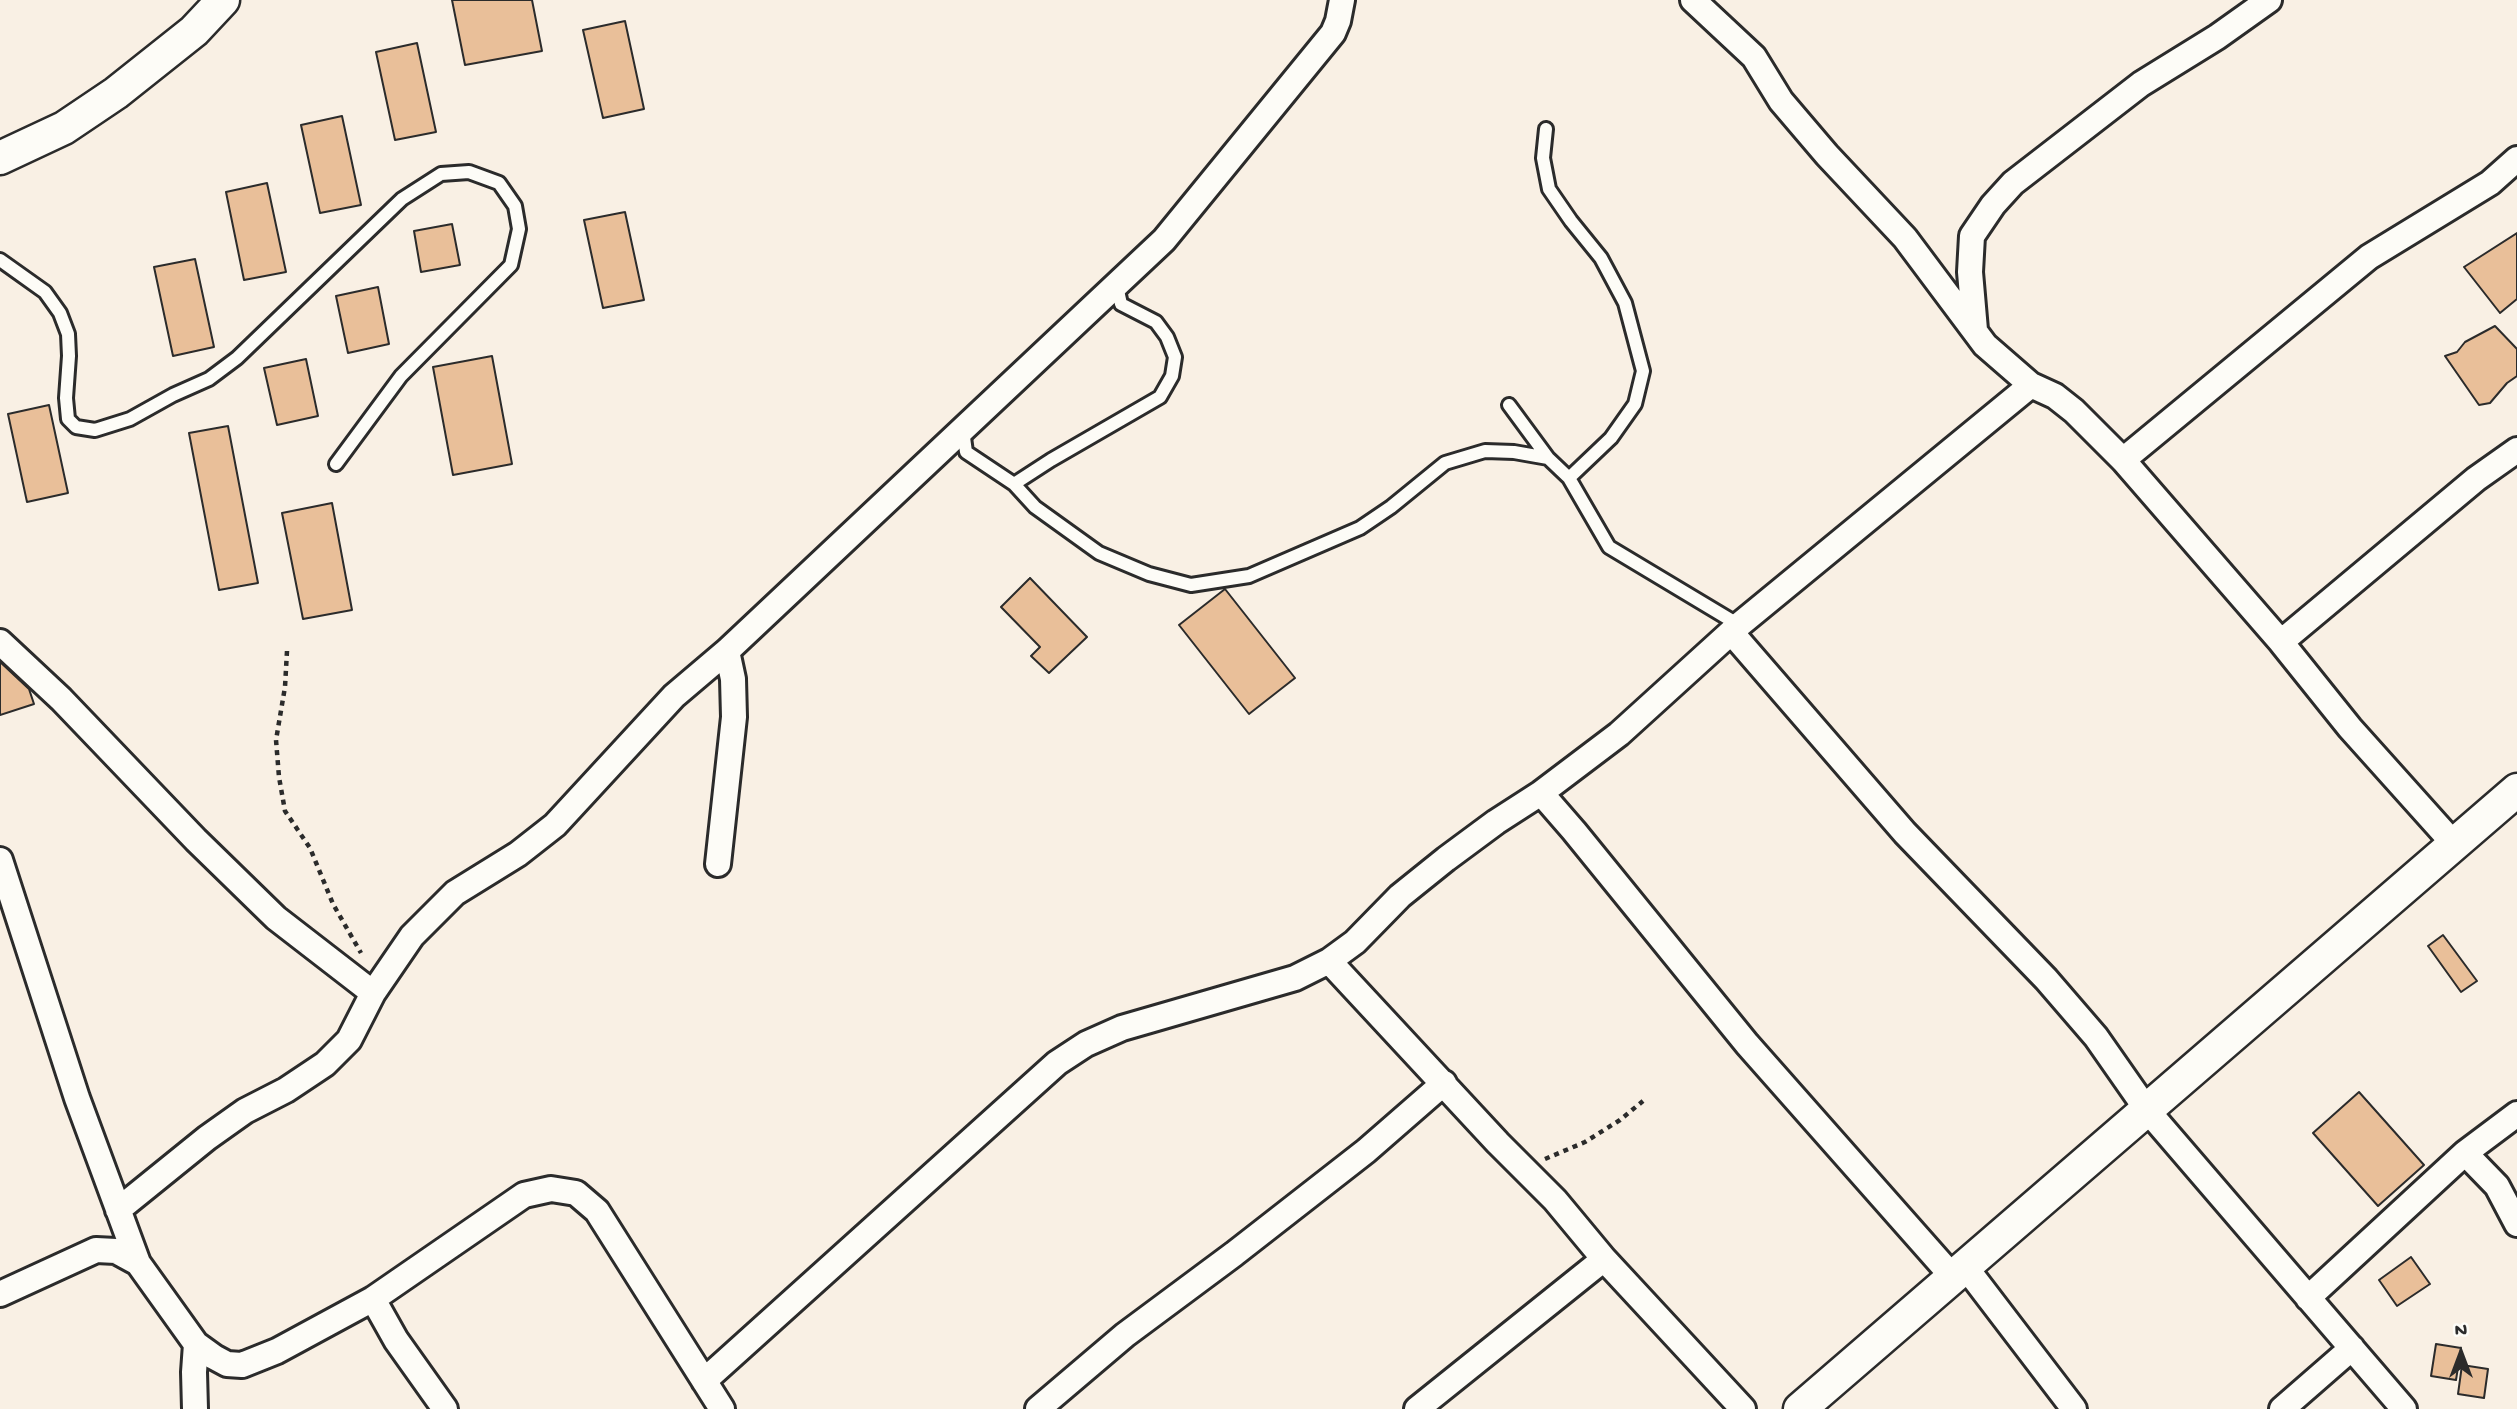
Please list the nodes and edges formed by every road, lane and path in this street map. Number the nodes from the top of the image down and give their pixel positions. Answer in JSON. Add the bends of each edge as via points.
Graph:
{"nodes":[{"id":1,"x":223,"y":0,"type":"edge"},
{"id":2,"x":1342,"y":0,"type":"edge"},
{"id":3,"x":1693,"y":0,"type":"edge"},
{"id":4,"x":2269,"y":0,"type":"edge"},
{"id":5,"x":1546,"y":129,"type":"dead end"},
{"id":6,"x":2517,"y":159,"type":"edge"},
{"id":7,"x":2,"y":160,"type":"edge"},
{"id":8,"x":0,"y":260,"type":"edge"},
{"id":9,"x":1117,"y":286,"type":"junction"},
{"id":10,"x":1975,"y":331,"type":"junction"},
{"id":11,"x":2031,"y":385,"type":"junction"},
{"id":12,"x":1509,"y":405,"type":"dead end"},
{"id":13,"x":963,"y":429,"type":"junction"},
{"id":14,"x":2517,"y":450,"type":"edge"},
{"id":15,"x":1548,"y":458,"type":"junction"},
{"id":16,"x":2123,"y":460,"type":"junction"},
{"id":17,"x":336,"y":464,"type":"dead end"},
{"id":18,"x":1569,"y":478,"type":"junction"},
{"id":19,"x":1014,"y":484,"type":"junction"},
{"id":20,"x":1735,"y":629,"type":"junction"},
{"id":21,"x":0,"y":642,"type":"edge"},
{"id":22,"x":2281,"y":642,"type":"junction"},
{"id":23,"x":287,"y":651,"type":"dead end"},
{"id":24,"x":727,"y":652,"type":"junction"},
{"id":25,"x":2517,"y":790,"type":"edge"},
{"id":26,"x":1541,"y":793,"type":"junction"},
{"id":27,"x":2454,"y":844,"type":"junction"},
{"id":28,"x":0,"y":860,"type":"edge"},
{"id":29,"x":718,"y":864,"type":"dead end"},
{"id":30,"x":1329,"y":961,"type":"junction"},
{"id":31,"x":379,"y":983,"type":"junction"},
{"id":32,"x":1444,"y":1083,"type":"junction"},
{"id":33,"x":1643,"y":1101,"type":"dead end"},
{"id":34,"x":2147,"y":1110,"type":"junction"},
{"id":35,"x":2517,"y":1114,"type":"edge"},
{"id":36,"x":2465,"y":1153,"type":"junction"},
{"id":37,"x":1521,"y":1166,"type":"junction"},
{"id":38,"x":118,"y":1210,"type":"junction"},
{"id":39,"x":2517,"y":1224,"type":"edge"},
{"id":40,"x":1604,"y":1259,"type":"junction"},
{"id":41,"x":138,"y":1263,"type":"junction"},
{"id":42,"x":1958,"y":1271,"type":"junction"},
{"id":43,"x":0,"y":1294,"type":"edge"},
{"id":44,"x":2308,"y":1298,"type":"junction"},
{"id":45,"x":373,"y":1299,"type":"junction"},
{"id":46,"x":196,"y":1344,"type":"junction"},
{"id":47,"x":2351,"y":1348,"type":"junction"},
{"id":48,"x":704,"y":1381,"type":"junction"},
{"id":49,"x":1805,"y":1407,"type":"edge"},
{"id":50,"x":195,"y":1409,"type":"edge"},
{"id":51,"x":445,"y":1409,"type":"edge"},
{"id":52,"x":722,"y":1409,"type":"edge"},
{"id":53,"x":1038,"y":1409,"type":"edge"},
{"id":54,"x":1417,"y":1409,"type":"edge"},
{"id":55,"x":1743,"y":1409,"type":"edge"},
{"id":56,"x":2074,"y":1409,"type":"edge"},
{"id":57,"x":2282,"y":1409,"type":"edge"},
{"id":58,"x":2404,"y":1409,"type":"edge"}],
"edges":[{"from":1,"to":7,"type":"street","via":[[194,31],[116,93],[64,128]]},
{"from":2,"to":9,"type":"street","via":[[1332,33],[1309,64],[1164,240]]},
{"from":3,"to":10,"type":"street","via":[[1754,57],[1781,101],[1905,238]]},
{"from":4,"to":10,"type":"street","via":[[2141,84],[2006,190],[1972,236]]},
{"from":5,"to":18,"type":"lane","via":[[1543,158],[1549,189],[1601,258],[1625,303],[1643,371],[1635,404],[1611,438]]},
{"from":6,"to":16,"type":"street","via":[[2490,183],[2369,257]]},
{"from":8,"to":17,"type":"lane","via":[[45,292],[60,313],[68,334],[68,418],[76,426],[95,430],[130,419],[209,379],[237,358],[402,199],[441,174],[470,172],[499,183],[515,206],[519,229],[511,265],[401,376]]},
{"from":9,"to":13,"type":"street"},
{"from":9,"to":19,"type":"lane","via":[[1121,304],[1156,322],[1167,337],[1175,357],[1172,376],[1160,397]]},
{"from":10,"to":11,"type":"street"},
{"from":11,"to":16,"type":"street","via":[[2074,411]]},
{"from":11,"to":20,"type":"street"},
{"from":12,"to":15,"type":"lane"},
{"from":13,"to":19,"type":"lane","via":[[966,452]]},
{"from":13,"to":24,"type":"street"},
{"from":14,"to":22,"type":"street"},
{"from":15,"to":18,"type":"lane"},
{"from":15,"to":19,"type":"lane","via":[[1485,451],[1445,463],[1360,528],[1249,576],[1191,584],[1149,574],[1099,553],[1035,507]]},
{"from":16,"to":22,"type":"street"},
{"from":18,"to":20,"type":"lane","via":[[1609,547]]},
{"from":20,"to":26,"type":"street","via":[[1619,734]]},
{"from":20,"to":34,"type":"street","via":[[1905,833],[2096,1037]]},
{"from":21,"to":31,"type":"street","via":[[276,918]]},
{"from":22,"to":27,"type":"street","via":[[2350,728]]},
{"from":23,"to":31,"type":"path","via":[[276,740],[285,811],[310,848],[333,904]]},
{"from":24,"to":29,"type":"street","via":[[734,716]]},
{"from":24,"to":31,"type":"street","via":[[674,696],[555,825],[455,893],[412,936]]},
{"from":25,"to":27,"type":"street"},
{"from":26,"to":30,"type":"street","via":[[1400,896],[1355,942]]},
{"from":26,"to":42,"type":"street","via":[[1747,1044]]},
{"from":27,"to":34,"type":"street"},
{"from":28,"to":38,"type":"street"},
{"from":30,"to":32,"type":"street"},
{"from":30,"to":48,"type":"street","via":[[1295,978],[1122,1027],[1057,1063]]},
{"from":31,"to":38,"type":"street","via":[[349,1040],[325,1064],[245,1111]]},
{"from":32,"to":37,"type":"street"},
{"from":32,"to":53,"type":"street","via":[[1366,1151],[1125,1335]]},
{"from":33,"to":37,"type":"path","via":[[1585,1142]]},
{"from":34,"to":42,"type":"street"},
{"from":34,"to":44,"type":"street"},
{"from":35,"to":36,"type":"street"},
{"from":36,"to":39,"type":"street","via":[[2497,1186]]},
{"from":36,"to":44,"type":"street"},
{"from":37,"to":40,"type":"street"},
{"from":38,"to":41,"type":"street"},
{"from":40,"to":54,"type":"street"},
{"from":40,"to":55,"type":"street"},
{"from":41,"to":43,"type":"street","via":[[116,1251],[96,1250]]},
{"from":41,"to":46,"type":"street"},
{"from":42,"to":49,"type":"street"},
{"from":42,"to":56,"type":"street"},
{"from":44,"to":47,"type":"street"},
{"from":45,"to":46,"type":"street","via":[[242,1365],[227,1364]]},
{"from":45,"to":48,"type":"street","via":[[524,1195],[551,1189],[576,1193],[597,1211]]},
{"from":45,"to":51,"type":"street"},
{"from":46,"to":50,"type":"street"},
{"from":47,"to":57,"type":"street"},
{"from":47,"to":58,"type":"street"},
{"from":48,"to":52,"type":"street"}]}
